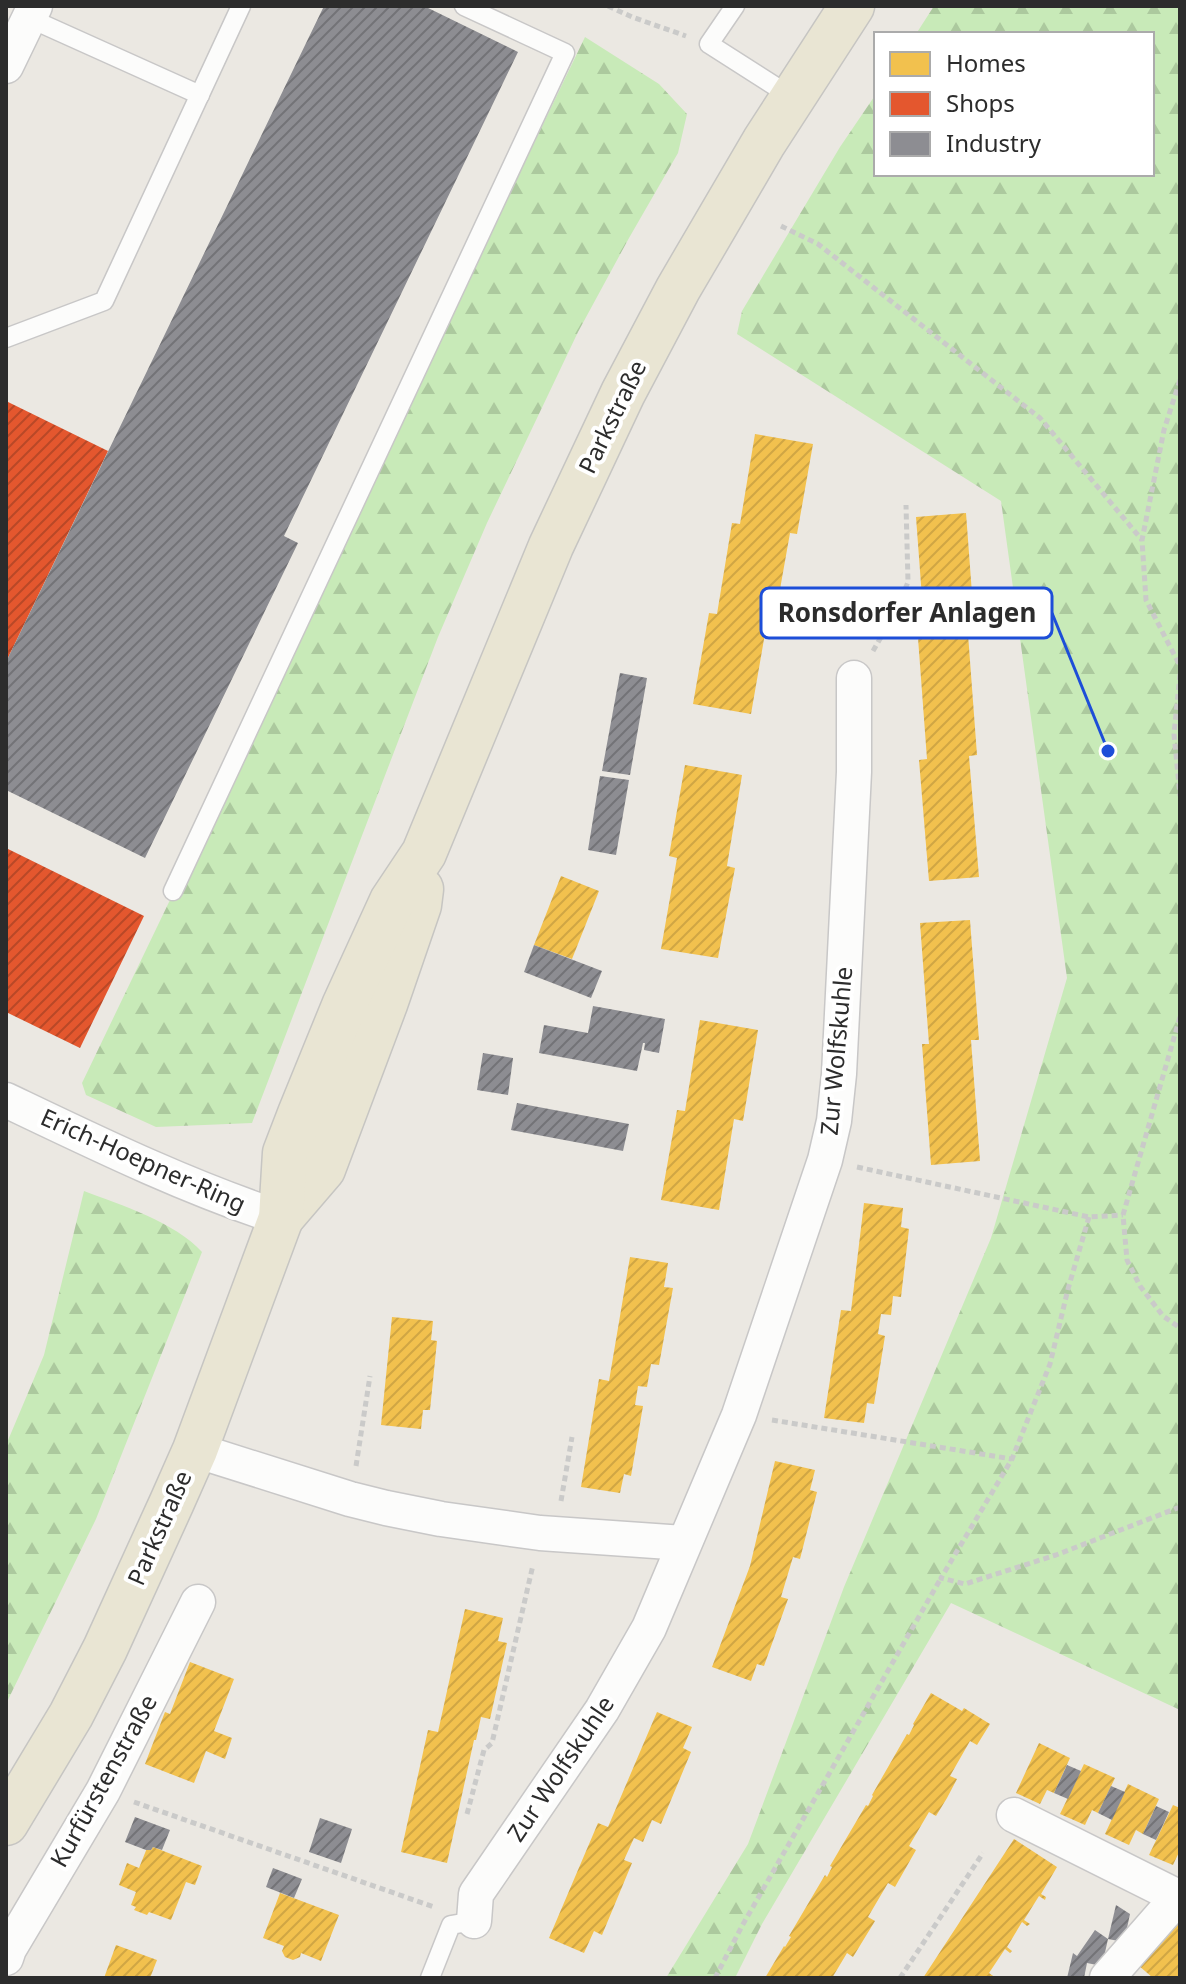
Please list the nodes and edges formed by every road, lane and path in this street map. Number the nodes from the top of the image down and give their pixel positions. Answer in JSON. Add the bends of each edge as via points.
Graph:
{"nodes":[{"id":1,"x":241,"y":6,"type":"edge"},
{"id":2,"x":464,"y":6,"type":"edge"},
{"id":3,"x":608,"y":6,"type":"edge"},
{"id":4,"x":735,"y":6,"type":"edge"},
{"id":5,"x":852,"y":6,"type":"edge"},
{"id":6,"x":32,"y":12,"type":"edge"},
{"id":7,"x":709,"y":44,"type":"junction"},
{"id":8,"x":8,"y":56,"type":"edge"},
{"id":9,"x":200,"y":95,"type":"junction"},
{"id":10,"x":792,"y":97,"type":"junction"},
{"id":11,"x":781,"y":226,"type":"dead end"},
{"id":12,"x":6,"y":338,"type":"edge"},
{"id":13,"x":1180,"y":380,"type":"edge"},
{"id":14,"x":906,"y":505,"type":"dead end"},
{"id":15,"x":1142,"y":540,"type":"junction"},
{"id":16,"x":1180,"y":666,"type":"edge"},
{"id":17,"x":1180,"y":674,"type":"edge"},
{"id":18,"x":854,"y":678,"type":"joint"},
{"id":19,"x":1174,"y":734,"type":"junction"},
{"id":20,"x":1180,"y":763,"type":"edge"},
{"id":21,"x":1180,"y":796,"type":"edge"},
{"id":22,"x":173,"y":891,"type":"dead end"},
{"id":23,"x":1180,"y":1017,"type":"edge"},
{"id":24,"x":6,"y":1100,"type":"edge"},
{"id":25,"x":825,"y":1160,"type":"junction"},
{"id":26,"x":1123,"y":1215,"type":"junction"},
{"id":27,"x":1089,"y":1217,"type":"junction"},
{"id":28,"x":281,"y":1218,"type":"junction"},
{"id":29,"x":1180,"y":1328,"type":"edge"},
{"id":30,"x":370,"y":1376,"type":"dead end"},
{"id":31,"x":739,"y":1415,"type":"junction"},
{"id":32,"x":572,"y":1437,"type":"dead end"},
{"id":33,"x":359,"y":1445,"type":"dead end"},
{"id":34,"x":195,"y":1450,"type":"junction"},
{"id":35,"x":1012,"y":1459,"type":"junction"},
{"id":36,"x":562,"y":1494,"type":"dead end"},
{"id":37,"x":1180,"y":1507,"type":"edge"},
{"id":38,"x":540,"y":1533,"type":"junction"},
{"id":39,"x":684,"y":1543,"type":"junction"},
{"id":40,"x":941,"y":1578,"type":"junction"},
{"id":41,"x":198,"y":1602,"type":"dead end"},
{"id":42,"x":103,"y":1791,"type":"junction"},
{"id":43,"x":467,"y":1814,"type":"dead end"},
{"id":44,"x":1014,"y":1815,"type":"dead end"},
{"id":45,"x":6,"y":1823,"type":"edge"},
{"id":46,"x":983,"y":1853,"type":"dead end"},
{"id":47,"x":1179,"y":1898,"type":"edge"},
{"id":48,"x":474,"y":1921,"type":"junction"},
{"id":49,"x":6,"y":1958,"type":"edge"},
{"id":50,"x":430,"y":1978,"type":"edge"},
{"id":51,"x":715,"y":1978,"type":"edge"},
{"id":52,"x":900,"y":1978,"type":"edge"},
{"id":53,"x":1107,"y":1978,"type":"edge"}],
"edges":[{"from":1,"to":9,"type":"lane"},
{"from":2,"to":22,"type":"lane","via":[[565,53]]},
{"from":3,"to":7,"type":"path"},
{"from":4,"to":7,"type":"lane"},
{"from":5,"to":10,"type":"main road","name":"Parkstraße"},
{"from":6,"to":8,"type":"street"},
{"from":6,"to":9,"type":"lane"},
{"from":7,"to":10,"type":"lane"},
{"from":9,"to":12,"type":"lane","via":[[104,301]]},
{"from":10,"to":28,"type":"main road","name":"Parkstraße","via":[[678,289],[551,546],[424,853],[392,901],[300,1114],[285,1153]]},
{"from":11,"to":15,"type":"path","via":[[818,244],[1040,418]]},
{"from":13,"to":15,"type":"path","via":[[1164,430]]},
{"from":14,"to":18,"type":"path","via":[[908,582]]},
{"from":15,"to":16,"type":"path","via":[[1146,600]]},
{"from":17,"to":19,"type":"path"},
{"from":18,"to":25,"type":"street","name":"Zur Wolfskuhle","via":[[841,1046]]},
{"from":19,"to":20,"type":"path"},
{"from":19,"to":21,"type":"path"},
{"from":23,"to":26,"type":"path"},
{"from":24,"to":28,"type":"street","name":"Erich-Hoepner-Ring","via":[[145,1165]]},
{"from":25,"to":27,"type":"path"},
{"from":25,"to":31,"type":"street","name":"Zur Wolfskuhle"},
{"from":26,"to":27,"type":"path"},
{"from":26,"to":29,"type":"path","via":[[1127,1260],[1140,1286],[1163,1316]]},
{"from":27,"to":35,"type":"path","via":[[1050,1364]]},
{"from":28,"to":34,"type":"main road","name":"Parkstraße"},
{"from":30,"to":33,"type":"path"},
{"from":31,"to":35,"type":"path"},
{"from":31,"to":39,"type":"street","name":"Zur Wolfskuhle"},
{"from":32,"to":36,"type":"path"},
{"from":34,"to":38,"type":"street","via":[[386,1508]]},
{"from":34,"to":45,"type":"main road","name":"Parkstraße","via":[[105,1649]]},
{"from":35,"to":40,"type":"path"},
{"from":37,"to":40,"type":"path","via":[[965,1584]]},
{"from":38,"to":39,"type":"street"},
{"from":38,"to":43,"type":"path","via":[[492,1743],[484,1750]]},
{"from":39,"to":48,"type":"street","name":"Zur Wolfskuhle","via":[[649,1628],[602,1710],[476,1894]]},
{"from":40,"to":51,"type":"path"},
{"from":41,"to":42,"type":"street","name":"Kurfürstenstraße"},
{"from":42,"to":48,"type":"path"},
{"from":42,"to":49,"type":"street","name":"Kurfürstenstraße"},
{"from":44,"to":47,"type":"street"},
{"from":46,"to":52,"type":"path"},
{"from":47,"to":53,"type":"street"},
{"from":48,"to":50,"type":"lane","via":[[451,1925]]}]}
